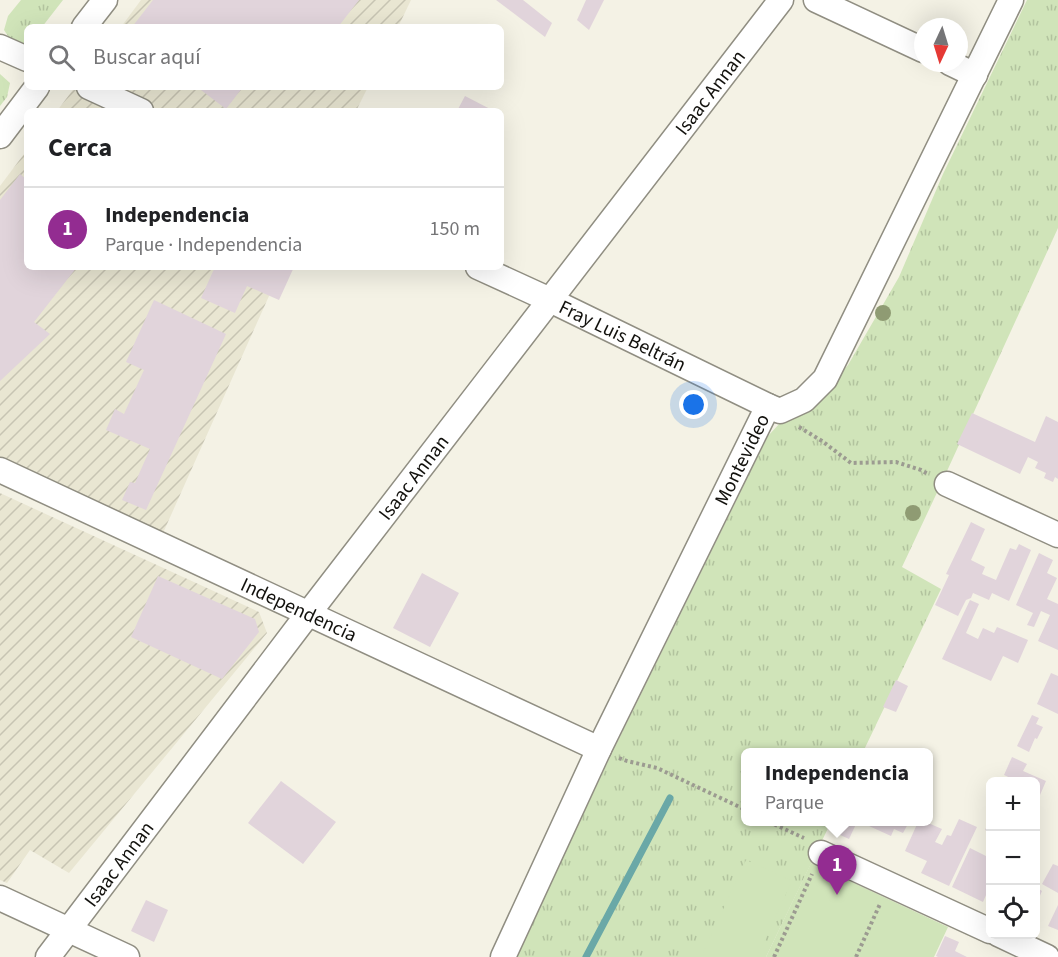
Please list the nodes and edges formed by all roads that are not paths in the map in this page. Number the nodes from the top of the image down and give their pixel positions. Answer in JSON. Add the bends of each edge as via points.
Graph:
{"nodes":[{"id":1,"x":105,"y":0,"type":"edge"},
{"id":2,"x":781,"y":0,"type":"edge"},
{"id":3,"x":816,"y":0,"type":"edge"},
{"id":4,"x":1011,"y":0,"type":"edge"},
{"id":5,"x":86,"y":24,"type":"edge"},
{"id":6,"x":0,"y":47,"type":"edge"},
{"id":7,"x":914,"y":47,"type":"edge"},
{"id":8,"x":24,"y":58,"type":"edge"},
{"id":9,"x":968,"y":72,"type":"edge"},
{"id":10,"x":975,"y":75,"type":"junction"},
{"id":11,"x":35,"y":90,"type":"edge"},
{"id":12,"x":96,"y":90,"type":"edge"},
{"id":13,"x":134,"y":108,"type":"edge"},
{"id":14,"x":0,"y":136,"type":"edge"},
{"id":15,"x":485,"y":270,"type":"edge"},
{"id":16,"x":550,"y":300,"type":"junction"},
{"id":17,"x":774,"y":408,"type":"junction"},
{"id":18,"x":0,"y":470,"type":"edge"},
{"id":19,"x":947,"y":484,"type":"road end"},
{"id":20,"x":1058,"y":535,"type":"edge"},
{"id":21,"x":308,"y":614,"type":"junction"},
{"id":22,"x":599,"y":749,"type":"junction"},
{"id":23,"x":821,"y":854,"type":"road end"},
{"id":24,"x":0,"y":898,"type":"edge"},
{"id":25,"x":986,"y":929,"type":"edge"},
{"id":26,"x":69,"y":930,"type":"junction"},
{"id":27,"x":1009,"y":939,"type":"edge"},
{"id":28,"x":48,"y":957,"type":"edge"},
{"id":29,"x":127,"y":957,"type":"edge"},
{"id":30,"x":502,"y":957,"type":"edge"},
{"id":31,"x":1047,"y":957,"type":"edge"}],
"edges":[{"from":1,"to":5,"type":"street"},
{"from":2,"to":16,"type":"street","name":"Isaac Annan"},
{"from":3,"to":7,"type":"street"},
{"from":4,"to":10,"type":"street","name":"Montevideo"},
{"from":6,"to":8,"type":"street"},
{"from":9,"to":10,"type":"street"},
{"from":10,"to":17,"type":"street","name":"Montevideo","via":[[825,379],[804,400]]},
{"from":11,"to":14,"type":"street"},
{"from":12,"to":13,"type":"street"},
{"from":15,"to":16,"type":"street","name":"Fray Luis Beltrán"},
{"from":16,"to":17,"type":"street","name":"Fray Luis Beltrán"},
{"from":16,"to":21,"type":"street","name":"Isaac Annan"},
{"from":17,"to":22,"type":"street","name":"Montevideo"},
{"from":18,"to":21,"type":"street","name":"Independencia"},
{"from":19,"to":20,"type":"street"},
{"from":21,"to":22,"type":"street","name":"Independencia"},
{"from":21,"to":26,"type":"street","name":"Isaac Annan"},
{"from":22,"to":30,"type":"street","name":"Montevideo"},
{"from":23,"to":25,"type":"street"},
{"from":24,"to":26,"type":"street"},
{"from":26,"to":28,"type":"street","name":"Isaac Annan"},
{"from":26,"to":29,"type":"street"},
{"from":27,"to":31,"type":"street"}]}
